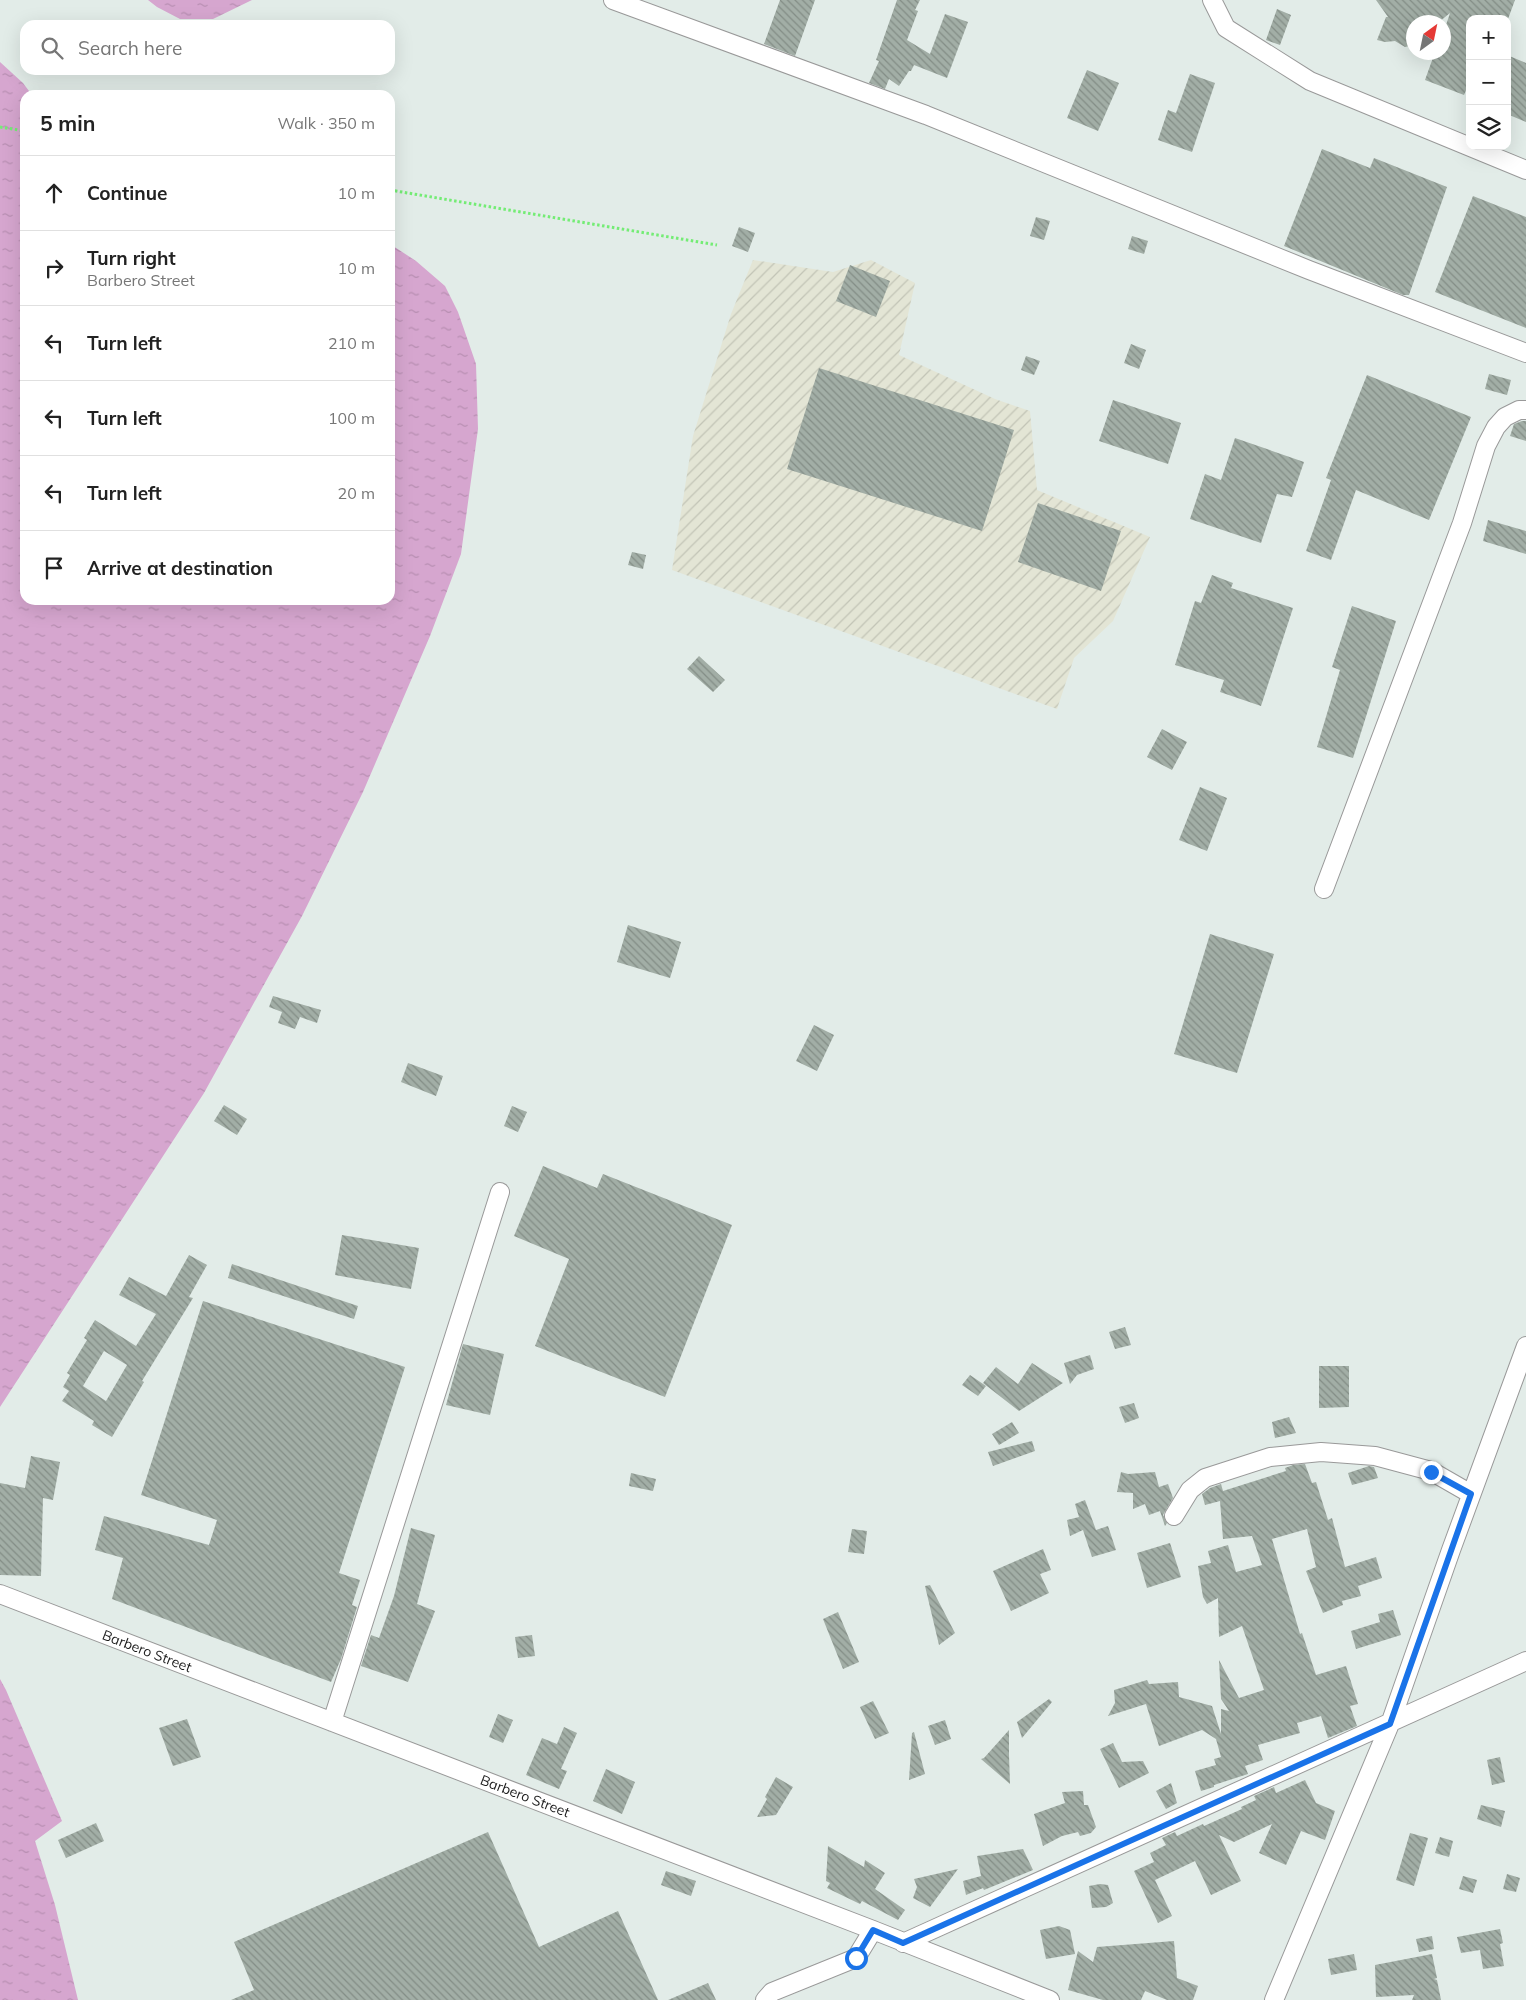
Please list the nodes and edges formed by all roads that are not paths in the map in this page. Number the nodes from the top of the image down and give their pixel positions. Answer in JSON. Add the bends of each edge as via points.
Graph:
{"nodes":[{"id":1,"x":613,"y":0,"type":"edge"},
{"id":2,"x":1212,"y":0,"type":"edge"},
{"id":3,"x":1526,"y":170,"type":"edge"},
{"id":4,"x":1526,"y":353,"type":"edge"},
{"id":5,"x":1526,"y":410,"type":"edge"},
{"id":6,"x":1324,"y":890,"type":"dead end"},
{"id":7,"x":500,"y":1192,"type":"dead end"},
{"id":8,"x":1526,"y":1346,"type":"edge"},
{"id":9,"x":1471,"y":1494,"type":"junction"},
{"id":10,"x":1174,"y":1516,"type":"dead end"},
{"id":11,"x":0,"y":1594,"type":"edge"},
{"id":12,"x":1526,"y":1661,"type":"edge"},
{"id":13,"x":332,"y":1722,"type":"junction"},
{"id":14,"x":1390,"y":1724,"type":"junction"},
{"id":15,"x":873,"y":1930,"type":"junction"},
{"id":16,"x":903,"y":1943,"type":"junction"},
{"id":17,"x":765,"y":2000,"type":"edge"},
{"id":18,"x":1050,"y":2000,"type":"edge"},
{"id":19,"x":1274,"y":2000,"type":"edge"}],
"edges":[{"from":1,"to":4,"type":"street","via":[[926,116],[1309,270]]},
{"from":2,"to":3,"type":"street","via":[[1226,28],[1310,81]]},
{"from":5,"to":6,"type":"street","via":[[1505,417],[1486,446],[1462,523]]},
{"from":7,"to":13,"type":"street"},
{"from":8,"to":9,"type":"street"},
{"from":9,"to":10,"type":"street","via":[[1431,1472],[1374,1456],[1321,1452],[1270,1457],[1205,1478],[1190,1490]]},
{"from":9,"to":14,"type":"street"},
{"from":11,"to":13,"type":"street","name":"Barbero Street"},
{"from":12,"to":14,"type":"street"},
{"from":13,"to":15,"type":"street","name":"Barbero Street"},
{"from":14,"to":16,"type":"street"},
{"from":14,"to":19,"type":"street"},
{"from":15,"to":16,"type":"street","name":"Barbero Street"},
{"from":15,"to":17,"type":"street","via":[[856,1958],[772,1992]]},
{"from":16,"to":18,"type":"street","name":"Barbero Street"}]}
